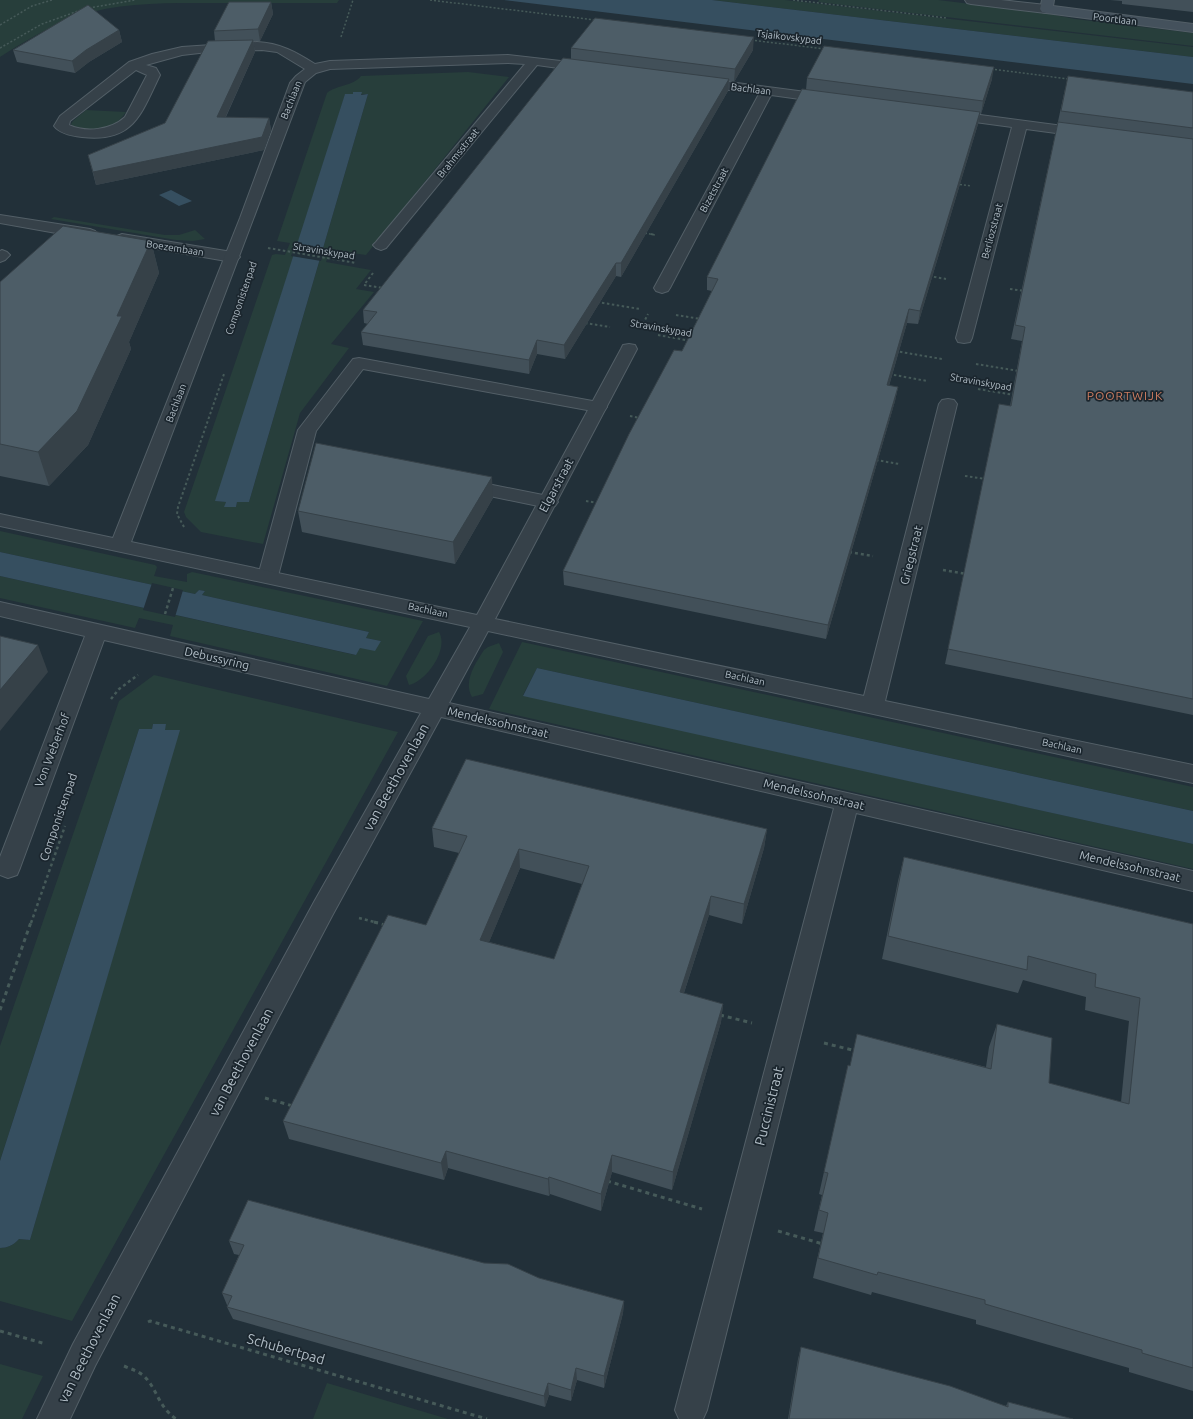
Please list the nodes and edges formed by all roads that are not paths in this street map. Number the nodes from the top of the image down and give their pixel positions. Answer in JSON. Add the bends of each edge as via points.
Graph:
{"nodes":[{"id":1,"x":971,"y":0,"type":"edge"},
{"id":2,"x":1047,"y":4,"type":"edge"},
{"id":3,"x":1193,"y":28,"type":"edge"},
{"id":4,"x":534,"y":61,"type":"junction"},
{"id":5,"x":134,"y":66,"type":"junction"},
{"id":6,"x":314,"y":68,"type":"junction"},
{"id":7,"x":596,"y":69,"type":"edge"},
{"id":8,"x":689,"y":81,"type":"edge"},
{"id":9,"x":767,"y":91,"type":"junction"},
{"id":10,"x":838,"y":100,"type":"edge"},
{"id":11,"x":941,"y":114,"type":"edge"},
{"id":12,"x":1020,"y":124,"type":"junction"},
{"id":13,"x":1098,"y":135,"type":"edge"},
{"id":14,"x":0,"y":219,"type":"edge"},
{"id":15,"x":381,"y":245,"type":"dead end"},
{"id":16,"x":232,"y":257,"type":"junction"},
{"id":17,"x":662,"y":288,"type":"dead end"},
{"id":18,"x":964,"y":338,"type":"dead end"},
{"id":19,"x":629,"y":349,"type":"dead end"},
{"id":20,"x":948,"y":404,"type":"dead end"},
{"id":21,"x":598,"y":408,"type":"junction"},
{"id":22,"x":443,"y":481,"type":"edge"},
{"id":23,"x":548,"y":502,"type":"junction"},
{"id":24,"x":0,"y":520,"type":"edge"},
{"id":25,"x":120,"y":546,"type":"junction"},
{"id":26,"x":268,"y":576,"type":"junction"},
{"id":27,"x":0,"y":609,"type":"edge"},
{"id":28,"x":483,"y":622,"type":"junction"},
{"id":29,"x":97,"y":632,"type":"junction"},
{"id":30,"x":873,"y":706,"type":"junction"},
{"id":31,"x":434,"y":708,"type":"junction"},
{"id":32,"x":1193,"y":774,"type":"edge"},
{"id":33,"x":847,"y":801,"type":"junction"},
{"id":34,"x":3,"y":870,"type":"edge"},
{"id":35,"x":1193,"y":881,"type":"edge"},
{"id":36,"x":690,"y":1410,"type":"dead end"},
{"id":37,"x":52,"y":1419,"type":"edge"}],
"edges":[{"from":1,"to":2,"type":"street"},
{"from":2,"to":3,"type":"street","name":"Poortlaan","via":[[1076,14]]},
{"from":4,"to":6,"type":"street","name":"Bachlaan","via":[[508,59],[330,65]]},
{"from":4,"to":7,"type":"street","name":"Bachlaan"},
{"from":4,"to":15,"type":"street","name":"Brahmsstraat"},
{"from":5,"to":5,"type":"street","via":[[151,71],[154,75],[126,124],[113,131],[98,132],[75,131],[61,126],[122,73]]},
{"from":5,"to":6,"type":"street","via":[[176,51],[258,46],[282,50]]},
{"from":6,"to":16,"type":"street","name":"Bachlaan","via":[[297,83]]},
{"from":8,"to":9,"type":"street","name":"Bachlaan"},
{"from":9,"to":10,"type":"street","name":"Bachlaan"},
{"from":9,"to":17,"type":"street","name":"Bizetstraat"},
{"from":11,"to":12,"type":"street"},
{"from":12,"to":13,"type":"street"},
{"from":12,"to":18,"type":"street","name":"Berliozstraat"},
{"from":14,"to":16,"type":"street","name":"Boezembaan"},
{"from":16,"to":25,"type":"street","name":"Bachlaan"},
{"from":19,"to":21,"type":"street","name":"Elgarstraat"},
{"from":20,"to":30,"type":"street","name":"Griegstraat"},
{"from":21,"to":23,"type":"street","name":"Elgarstraat"},
{"from":21,"to":26,"type":"street","via":[[359,362],[307,430],[309,453]]},
{"from":22,"to":23,"type":"street"},
{"from":23,"to":28,"type":"street","name":"Elgarstraat"},
{"from":24,"to":25,"type":"street"},
{"from":25,"to":26,"type":"street","name":"Bachlaan","via":[[180,568]]},
{"from":26,"to":28,"type":"street","name":"Bachlaan"},
{"from":27,"to":29,"type":"street","name":"Debussyring"},
{"from":28,"to":30,"type":"street","name":"Bachlaan"},
{"from":28,"to":31,"type":"street","name":"Elgarstraat"},
{"from":29,"to":31,"type":"street","name":"Debussyring"},
{"from":29,"to":34,"type":"street","name":"Von Weberhof"},
{"from":30,"to":32,"type":"street","name":"Bachlaan"},
{"from":31,"to":33,"type":"street","name":"Mendelssohnstraat"},
{"from":31,"to":37,"type":"street","name":"van Beethovenlaan"},
{"from":33,"to":35,"type":"street","name":"Mendelssohnstraat"},
{"from":33,"to":36,"type":"street","name":"Puccinistraat"}]}
